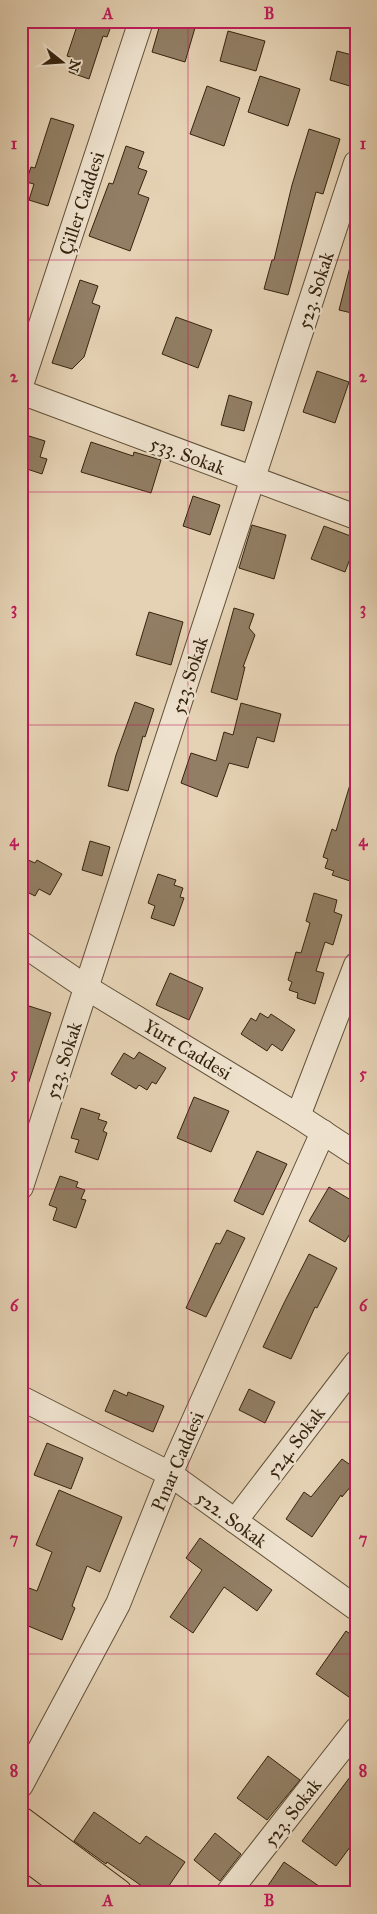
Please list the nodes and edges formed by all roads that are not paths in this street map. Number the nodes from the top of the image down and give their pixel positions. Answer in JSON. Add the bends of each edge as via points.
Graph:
{"nodes":[{"id":1,"x":141,"y":21,"type":"edge"},
{"id":2,"x":356,"y":163,"type":"edge"},
{"id":3,"x":21,"y":385,"type":"edge"},
{"id":4,"x":21,"y":392,"type":"edge"},
{"id":5,"x":253,"y":479,"type":"junction"},
{"id":6,"x":356,"y":517,"type":"edge"},
{"id":7,"x":21,"y":943,"type":"edge"},
{"id":8,"x":353,"y":978,"type":"edge"},
{"id":9,"x":87,"y":988,"type":"junction"},
{"id":10,"x":298,"y":1116,"type":"junction"},
{"id":11,"x":323,"y":1132,"type":"junction"},
{"id":12,"x":356,"y":1154,"type":"edge"},
{"id":13,"x":21,"y":1187,"type":"edge"},
{"id":14,"x":356,"y":1363,"type":"edge"},
{"id":15,"x":21,"y":1398,"type":"edge"},
{"id":16,"x":170,"y":1474,"type":"junction"},
{"id":17,"x":235,"y":1521,"type":"junction"},
{"id":18,"x":356,"y":1608,"type":"edge"},
{"id":19,"x":356,"y":1730,"type":"edge"},
{"id":20,"x":21,"y":1785,"type":"edge"},
{"id":21,"x":21,"y":1821,"type":"edge"},
{"id":22,"x":21,"y":1852,"type":"edge"},
{"id":23,"x":76,"y":1893,"type":"edge"},
{"id":24,"x":118,"y":1893,"type":"edge"},
{"id":25,"x":228,"y":1893,"type":"edge"}],
"edges":[{"from":1,"to":3,"type":"street","name":"Çiller Caddesi"},
{"from":2,"to":5,"type":"street","name":"523. Sokak"},
{"from":4,"to":5,"type":"street","name":"533. Sokak"},
{"from":5,"to":6,"type":"street","name":"533. Sokak"},
{"from":5,"to":9,"type":"street","name":"523. Sokak"},
{"from":7,"to":9,"type":"street","name":"Yurt Caddesi"},
{"from":8,"to":10,"type":"street"},
{"from":9,"to":10,"type":"street","name":"Yurt Caddesi"},
{"from":9,"to":13,"type":"street","name":"523. Sokak"},
{"from":10,"to":11,"type":"street","name":"Yurt Caddesi"},
{"from":11,"to":12,"type":"street","name":"Yurt Caddesi"},
{"from":11,"to":16,"type":"street","name":"Pınar Caddesi"},
{"from":14,"to":17,"type":"street","name":"524. Sokak"},
{"from":15,"to":16,"type":"street","name":"522. Sokak"},
{"from":16,"to":17,"type":"street","name":"522. Sokak"},
{"from":16,"to":20,"type":"street","name":"Pınar Caddesi","via":[[118,1604]]},
{"from":17,"to":18,"type":"street","name":"522. Sokak"},
{"from":19,"to":25,"type":"street","name":"523. Sokak"},
{"from":21,"to":24,"type":"main road"},
{"from":22,"to":23,"type":"main road"}]}
